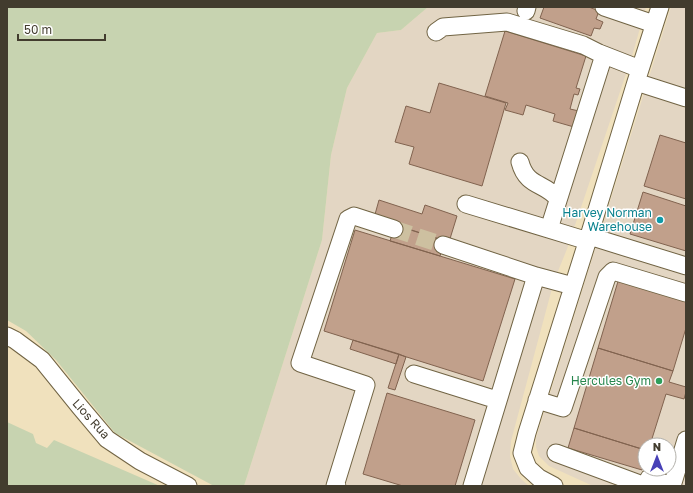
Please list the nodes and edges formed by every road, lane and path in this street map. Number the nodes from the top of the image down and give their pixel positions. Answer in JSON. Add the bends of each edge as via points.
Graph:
{"nodes":[{"id":1,"x":604,"y":7,"type":"edge"},
{"id":2,"x":660,"y":7,"type":"edge"},
{"id":3,"x":654,"y":24,"type":"junction"},
{"id":4,"x":436,"y":32,"type":"dead end"},
{"id":5,"x":604,"y":55,"type":"junction"},
{"id":6,"x":638,"y":76,"type":"junction"},
{"id":7,"x":686,"y":98,"type":"edge"},
{"id":8,"x":520,"y":162,"type":"dead end"},
{"id":9,"x":558,"y":199,"type":"junction"},
{"id":10,"x":466,"y":204,"type":"dead end"},
{"id":11,"x":394,"y":229,"type":"tunnel mouth"},
{"id":12,"x":549,"y":229,"type":"junction"},
{"id":13,"x":589,"y":238,"type":"junction"},
{"id":14,"x":443,"y":245,"type":"tunnel mouth"},
{"id":15,"x":686,"y":266,"type":"edge"},
{"id":16,"x":536,"y":276,"type":"junction"},
{"id":17,"x":574,"y":286,"type":"junction"},
{"id":18,"x":686,"y":294,"type":"edge"},
{"id":19,"x":7,"y":336,"type":"edge"},
{"id":20,"x":414,"y":374,"type":"dead end"},
{"id":21,"x":497,"y":400,"type":"junction"},
{"id":22,"x":537,"y":400,"type":"junction"},
{"id":23,"x":686,"y":440,"type":"edge"},
{"id":24,"x":556,"y":453,"type":"dead end"},
{"id":25,"x":188,"y":486,"type":"edge"},
{"id":26,"x":336,"y":486,"type":"edge"},
{"id":27,"x":472,"y":486,"type":"edge"},
{"id":28,"x":554,"y":486,"type":"edge"},
{"id":29,"x":646,"y":486,"type":"edge"},
{"id":30,"x":672,"y":486,"type":"edge"}],
"edges":[{"from":1,"to":3,"type":"street"},
{"from":2,"to":3,"type":"street"},
{"from":3,"to":6,"type":"street"},
{"from":4,"to":5,"type":"street","via":[[443,27],[507,22],[583,44]]},
{"from":5,"to":6,"type":"street"},
{"from":5,"to":9,"type":"street"},
{"from":6,"to":7,"type":"street"},
{"from":6,"to":13,"type":"street"},
{"from":8,"to":9,"type":"street","via":[[527,177]]},
{"from":9,"to":12,"type":"street"},
{"from":10,"to":12,"type":"street"},
{"from":11,"to":26,"type":"street","via":[[354,216],[348,219],[300,363],[366,385]]},
{"from":12,"to":13,"type":"street"},
{"from":13,"to":15,"type":"street"},
{"from":13,"to":17,"type":"street"},
{"from":14,"to":16,"type":"street"},
{"from":16,"to":17,"type":"street"},
{"from":16,"to":21,"type":"street"},
{"from":17,"to":22,"type":"street"},
{"from":18,"to":22,"type":"street","via":[[611,272],[607,277],[563,408]]},
{"from":19,"to":25,"type":"street","name":"Lios Rua","via":[[42,360],[107,439],[140,462]]},
{"from":20,"to":21,"type":"street"},
{"from":21,"to":27,"type":"street"},
{"from":22,"to":28,"type":"street","via":[[522,453],[528,468]]},
{"from":23,"to":30,"type":"street"},
{"from":24,"to":29,"type":"street"},
{"from":29,"to":30,"type":"street","via":[[649,478]]}]}
